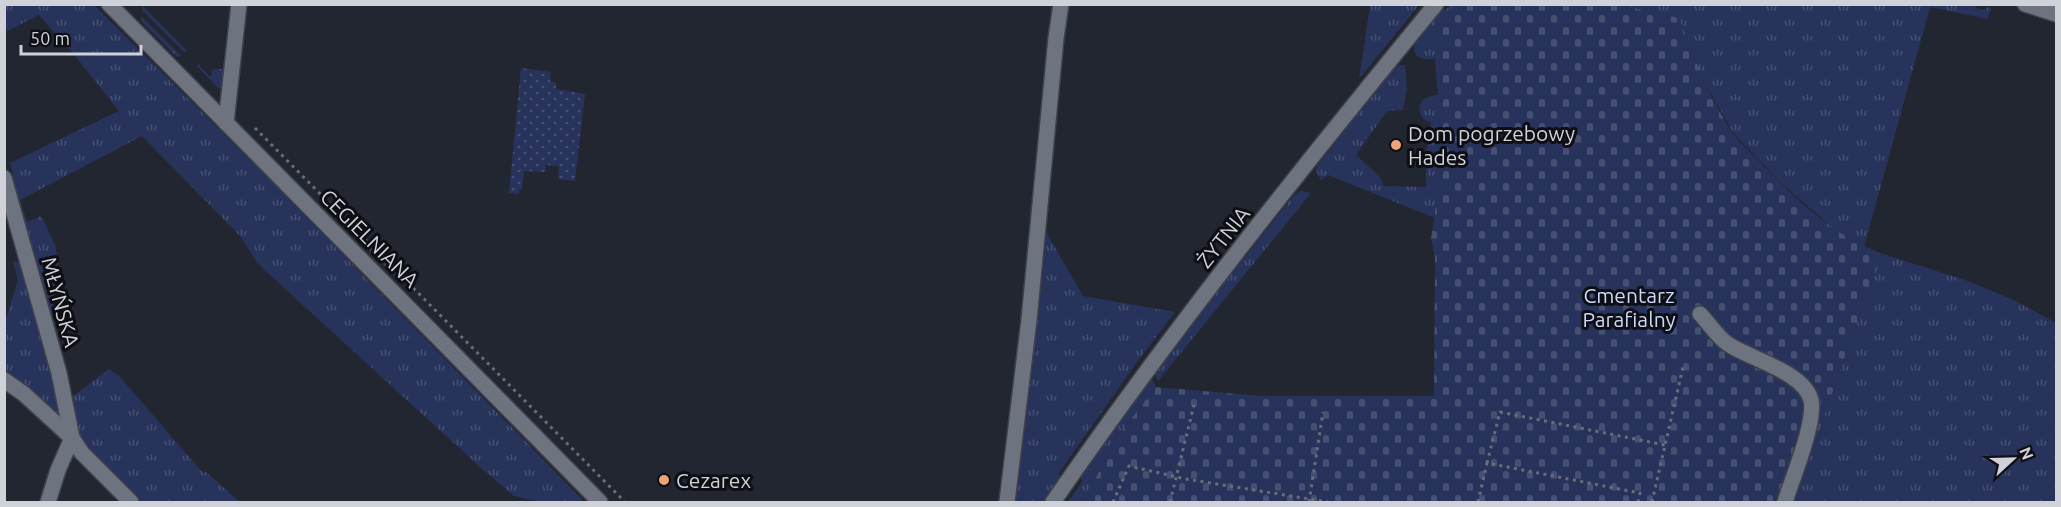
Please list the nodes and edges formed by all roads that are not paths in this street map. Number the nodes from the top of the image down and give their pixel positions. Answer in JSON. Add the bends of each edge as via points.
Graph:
{"nodes":[{"id":1,"x":109,"y":4,"type":"edge"},
{"id":2,"x":239,"y":4,"type":"edge"},
{"id":3,"x":1061,"y":4,"type":"edge"},
{"id":4,"x":1436,"y":4,"type":"edge"},
{"id":5,"x":2025,"y":4,"type":"edge"},
{"id":6,"x":2056,"y":14,"type":"edge"},
{"id":7,"x":226,"y":123,"type":"junction"},
{"id":8,"x":4,"y":178,"type":"edge"},
{"id":9,"x":1700,"y":314,"type":"dead end"},
{"id":10,"x":4,"y":380,"type":"edge"},
{"id":11,"x":72,"y":438,"type":"junction"},
{"id":12,"x":48,"y":502,"type":"edge"},
{"id":13,"x":131,"y":502,"type":"edge"},
{"id":14,"x":600,"y":502,"type":"edge"},
{"id":15,"x":1007,"y":502,"type":"edge"},
{"id":16,"x":1053,"y":502,"type":"edge"},
{"id":17,"x":1785,"y":502,"type":"edge"}],
"edges":[{"from":1,"to":7,"type":"street","name":"CEGIELNIANA"},
{"from":2,"to":7,"type":"street"},
{"from":3,"to":15,"type":"street"},
{"from":4,"to":16,"type":"street","name":"ŻYTNIA","via":[[1188,317]]},
{"from":5,"to":6,"type":"street"},
{"from":7,"to":14,"type":"street","name":"CEGIELNIANA"},
{"from":8,"to":11,"type":"street","name":"MŁYŃSKA","via":[[56,363]]},
{"from":9,"to":17,"type":"street","via":[[1728,344],[1784,372],[1808,392],[1808,428]]},
{"from":10,"to":11,"type":"street","name":"MŁYŃSKA"},
{"from":11,"to":12,"type":"street"},
{"from":11,"to":13,"type":"street","name":"MŁYŃSKA"}]}
